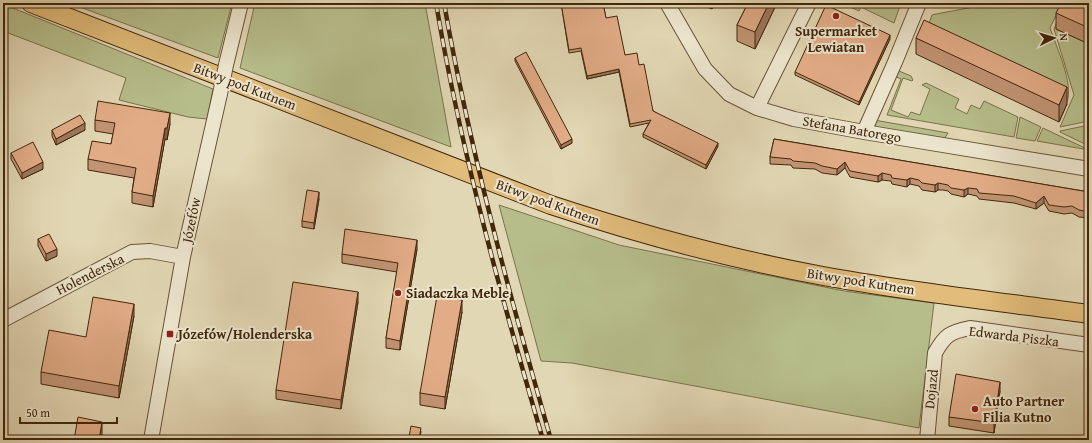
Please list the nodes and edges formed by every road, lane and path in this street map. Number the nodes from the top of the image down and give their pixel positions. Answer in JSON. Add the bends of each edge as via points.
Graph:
{"nodes":[{"id":1,"x":31,"y":3,"type":"edge"},
{"id":2,"x":241,"y":3,"type":"edge"},
{"id":3,"x":667,"y":3,"type":"edge"},
{"id":4,"x":809,"y":3,"type":"edge"},
{"id":5,"x":919,"y":3,"type":"edge"},
{"id":6,"x":757,"y":108,"type":"junction"},
{"id":7,"x":864,"y":132,"type":"junction"},
{"id":8,"x":1089,"y":169,"type":"edge"},
{"id":9,"x":183,"y":257,"type":"junction"},
{"id":10,"x":1089,"y":314,"type":"edge"},
{"id":11,"x":3,"y":320,"type":"edge"},
{"id":12,"x":942,"y":341,"type":"joint"},
{"id":13,"x":1089,"y":345,"type":"edge"},
{"id":14,"x":152,"y":436,"type":"edge"},
{"id":15,"x":927,"y":440,"type":"edge"}],
"edges":[{"from":1,"to":10,"type":"main road","name":"Bitwy pod Kutnem","via":[[551,205],[616,226],[823,276]]},
{"from":2,"to":9,"type":"street","name":"Józefów","bridge":true},
{"from":3,"to":6,"type":"street","name":"Stefana Batorego","via":[[705,69],[729,94]]},
{"from":4,"to":6,"type":"street"},
{"from":5,"to":7,"type":"street"},
{"from":6,"to":7,"type":"street","name":"Stefana Batorego","via":[[794,119]]},
{"from":7,"to":8,"type":"street","name":"Stefana Batorego"},
{"from":9,"to":11,"type":"street","name":"Holenderska","via":[[150,251],[132,252]]},
{"from":9,"to":14,"type":"street","name":"Józefów"},
{"from":12,"to":13,"type":"street","name":"Edwarda Piszka","via":[[952,331],[970,328]]},
{"from":12,"to":15,"type":"street","name":"Dojazd","via":[[935,353]]}]}
